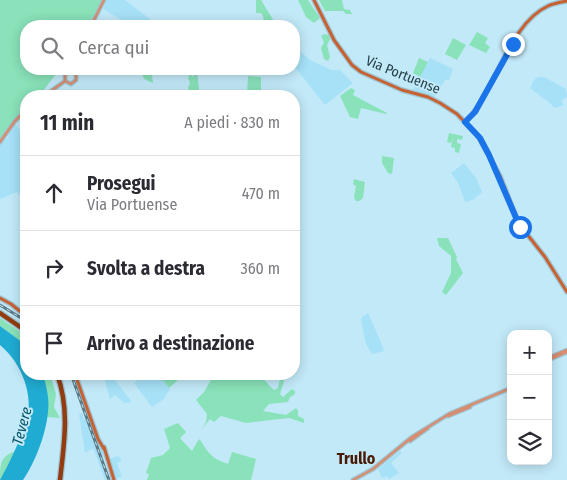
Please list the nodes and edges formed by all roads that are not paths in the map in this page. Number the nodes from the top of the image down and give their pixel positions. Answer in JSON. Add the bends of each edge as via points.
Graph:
{"nodes":[{"id":1,"x":104,"y":0,"type":"edge"},
{"id":2,"x":314,"y":0,"type":"edge"},
{"id":3,"x":567,"y":1,"type":"edge"},
{"id":4,"x":94,"y":20,"type":"edge"},
{"id":5,"x":65,"y":75,"type":"edge"},
{"id":6,"x":76,"y":75,"type":"edge"},
{"id":7,"x":65,"y":81,"type":"junction"},
{"id":8,"x":52,"y":90,"type":"edge"},
{"id":9,"x":20,"y":116,"type":"edge"},
{"id":10,"x":465,"y":122,"type":"junction"},
{"id":11,"x":0,"y":142,"type":"edge"},
{"id":12,"x":567,"y":292,"type":"edge"},
{"id":13,"x":0,"y":298,"type":"edge"},
{"id":14,"x":20,"y":311,"type":"edge"},
{"id":15,"x":0,"y":312,"type":"edge"},
{"id":16,"x":20,"y":326,"type":"edge"},
{"id":17,"x":567,"y":351,"type":"edge"},
{"id":18,"x":552,"y":357,"type":"edge"},
{"id":19,"x":60,"y":380,"type":"edge"},
{"id":20,"x":77,"y":380,"type":"edge"},
{"id":21,"x":507,"y":391,"type":"edge"},
{"id":22,"x":61,"y":480,"type":"edge"},
{"id":23,"x":114,"y":480,"type":"edge"},
{"id":24,"x":355,"y":480,"type":"edge"}],
"edges":[{"from":1,"to":4,"type":"street"},
{"from":2,"to":10,"type":"main road","name":"Via Portuense","via":[[336,44],[354,67],[402,90],[435,100]]},
{"from":3,"to":10,"type":"main road","via":[[546,6],[526,25],[508,50],[475,112]]},
{"from":5,"to":7,"type":"street"},
{"from":6,"to":7,"type":"street","via":[[71,84]]},
{"from":7,"to":8,"type":"street"},
{"from":9,"to":11,"type":"street"},
{"from":10,"to":12,"type":"main road","name":"Via Portuense","via":[[480,138],[489,155],[520,227],[545,257]]},
{"from":13,"to":14,"type":"main road"},
{"from":15,"to":16,"type":"highway"},
{"from":17,"to":18,"type":"street"},
{"from":19,"to":22,"type":"highway","via":[[67,412]]},
{"from":20,"to":23,"type":"main road"},
{"from":21,"to":24,"type":"street","via":[[448,417]]}]}
